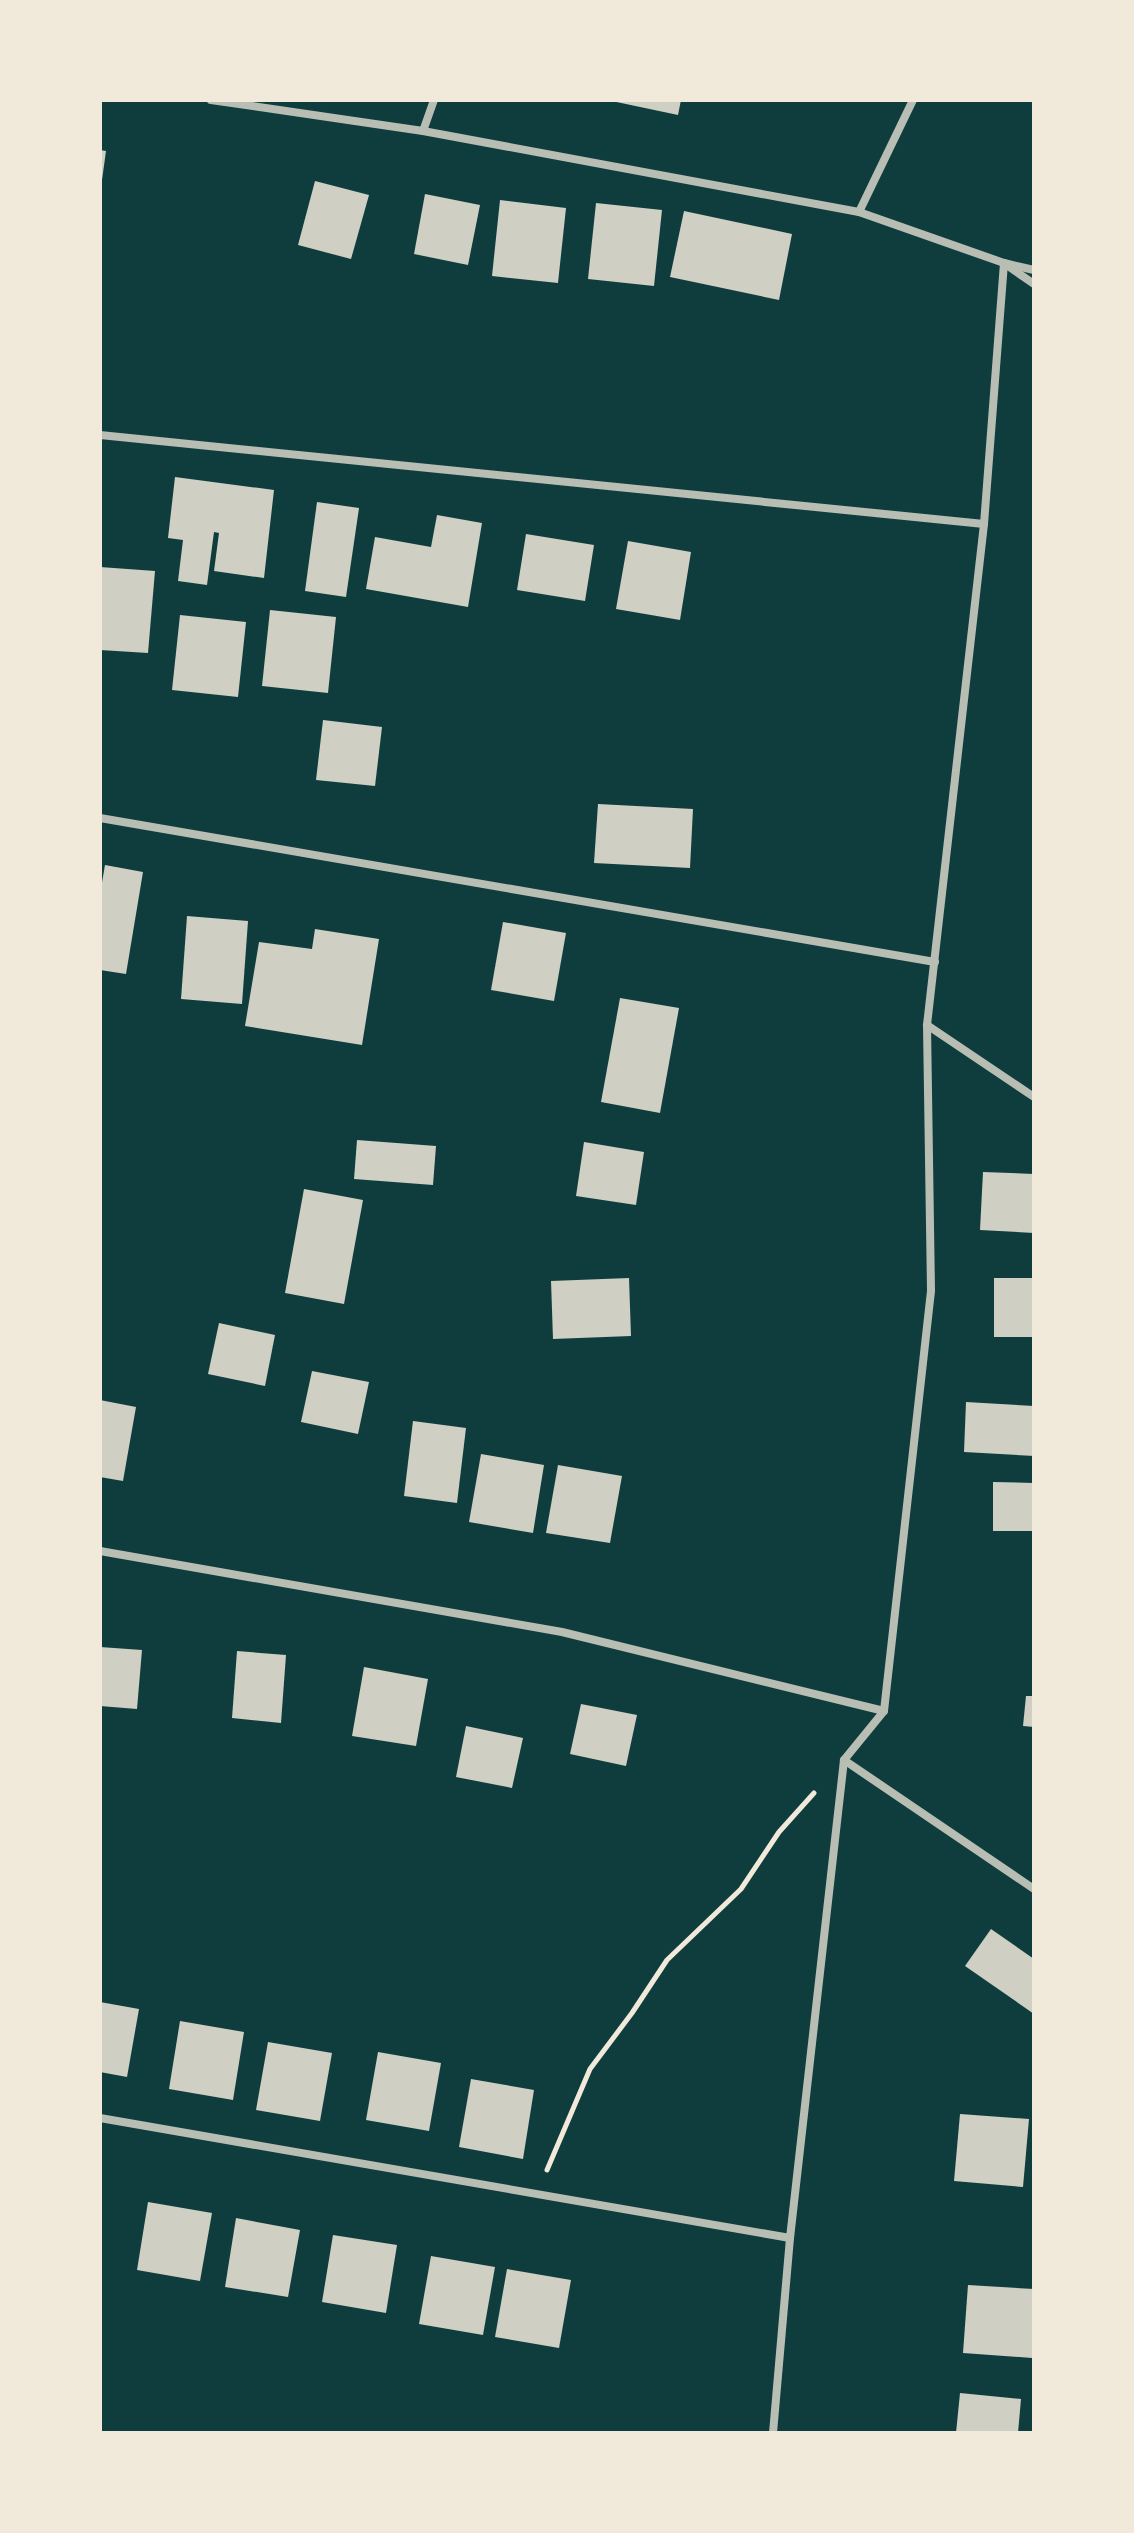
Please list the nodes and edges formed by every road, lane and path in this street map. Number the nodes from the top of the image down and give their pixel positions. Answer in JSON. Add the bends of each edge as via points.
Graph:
{"nodes":[{"id":1,"x":211,"y":100,"type":"edge"},
{"id":2,"x":434,"y":100,"type":"edge"},
{"id":3,"x":913,"y":100,"type":"edge"},
{"id":4,"x":423,"y":131,"type":"junction"},
{"id":5,"x":859,"y":212,"type":"junction"},
{"id":6,"x":1004,"y":263,"type":"junction"},
{"id":7,"x":1034,"y":270,"type":"edge"},
{"id":8,"x":1034,"y":284,"type":"edge"},
{"id":9,"x":100,"y":435,"type":"edge"},
{"id":10,"x":984,"y":524,"type":"junction"},
{"id":11,"x":100,"y":818,"type":"edge"},
{"id":12,"x":935,"y":962,"type":"junction"},
{"id":13,"x":927,"y":1025,"type":"junction"},
{"id":14,"x":1034,"y":1097,"type":"edge"},
{"id":15,"x":100,"y":1551,"type":"edge"},
{"id":16,"x":884,"y":1711,"type":"junction"},
{"id":17,"x":844,"y":1760,"type":"junction"},
{"id":18,"x":1034,"y":1889,"type":"edge"},
{"id":19,"x":100,"y":2118,"type":"edge"},
{"id":20,"x":536,"y":2194,"type":"junction"},
{"id":21,"x":790,"y":2238,"type":"junction"},
{"id":22,"x":773,"y":2433,"type":"edge"}],
"edges":[{"from":1,"to":4,"type":"street"},
{"from":2,"to":4,"type":"street"},
{"from":3,"to":5,"type":"street"},
{"from":4,"to":5,"type":"street"},
{"from":5,"to":6,"type":"street"},
{"from":6,"to":7,"type":"street"},
{"from":6,"to":8,"type":"street"},
{"from":6,"to":10,"type":"street"},
{"from":9,"to":10,"type":"street"},
{"from":10,"to":12,"type":"street"},
{"from":11,"to":12,"type":"street"},
{"from":12,"to":13,"type":"street"},
{"from":13,"to":14,"type":"street"},
{"from":13,"to":16,"type":"street","via":[[931,1291]]},
{"from":15,"to":16,"type":"street","via":[[562,1632]]},
{"from":16,"to":17,"type":"street"},
{"from":17,"to":18,"type":"street"},
{"from":17,"to":20,"type":"path","via":[[779,1832],[741,1889],[667,1960],[590,2069]]},
{"from":17,"to":21,"type":"street"},
{"from":19,"to":20,"type":"street"},
{"from":20,"to":21,"type":"street"},
{"from":21,"to":22,"type":"street"}]}
